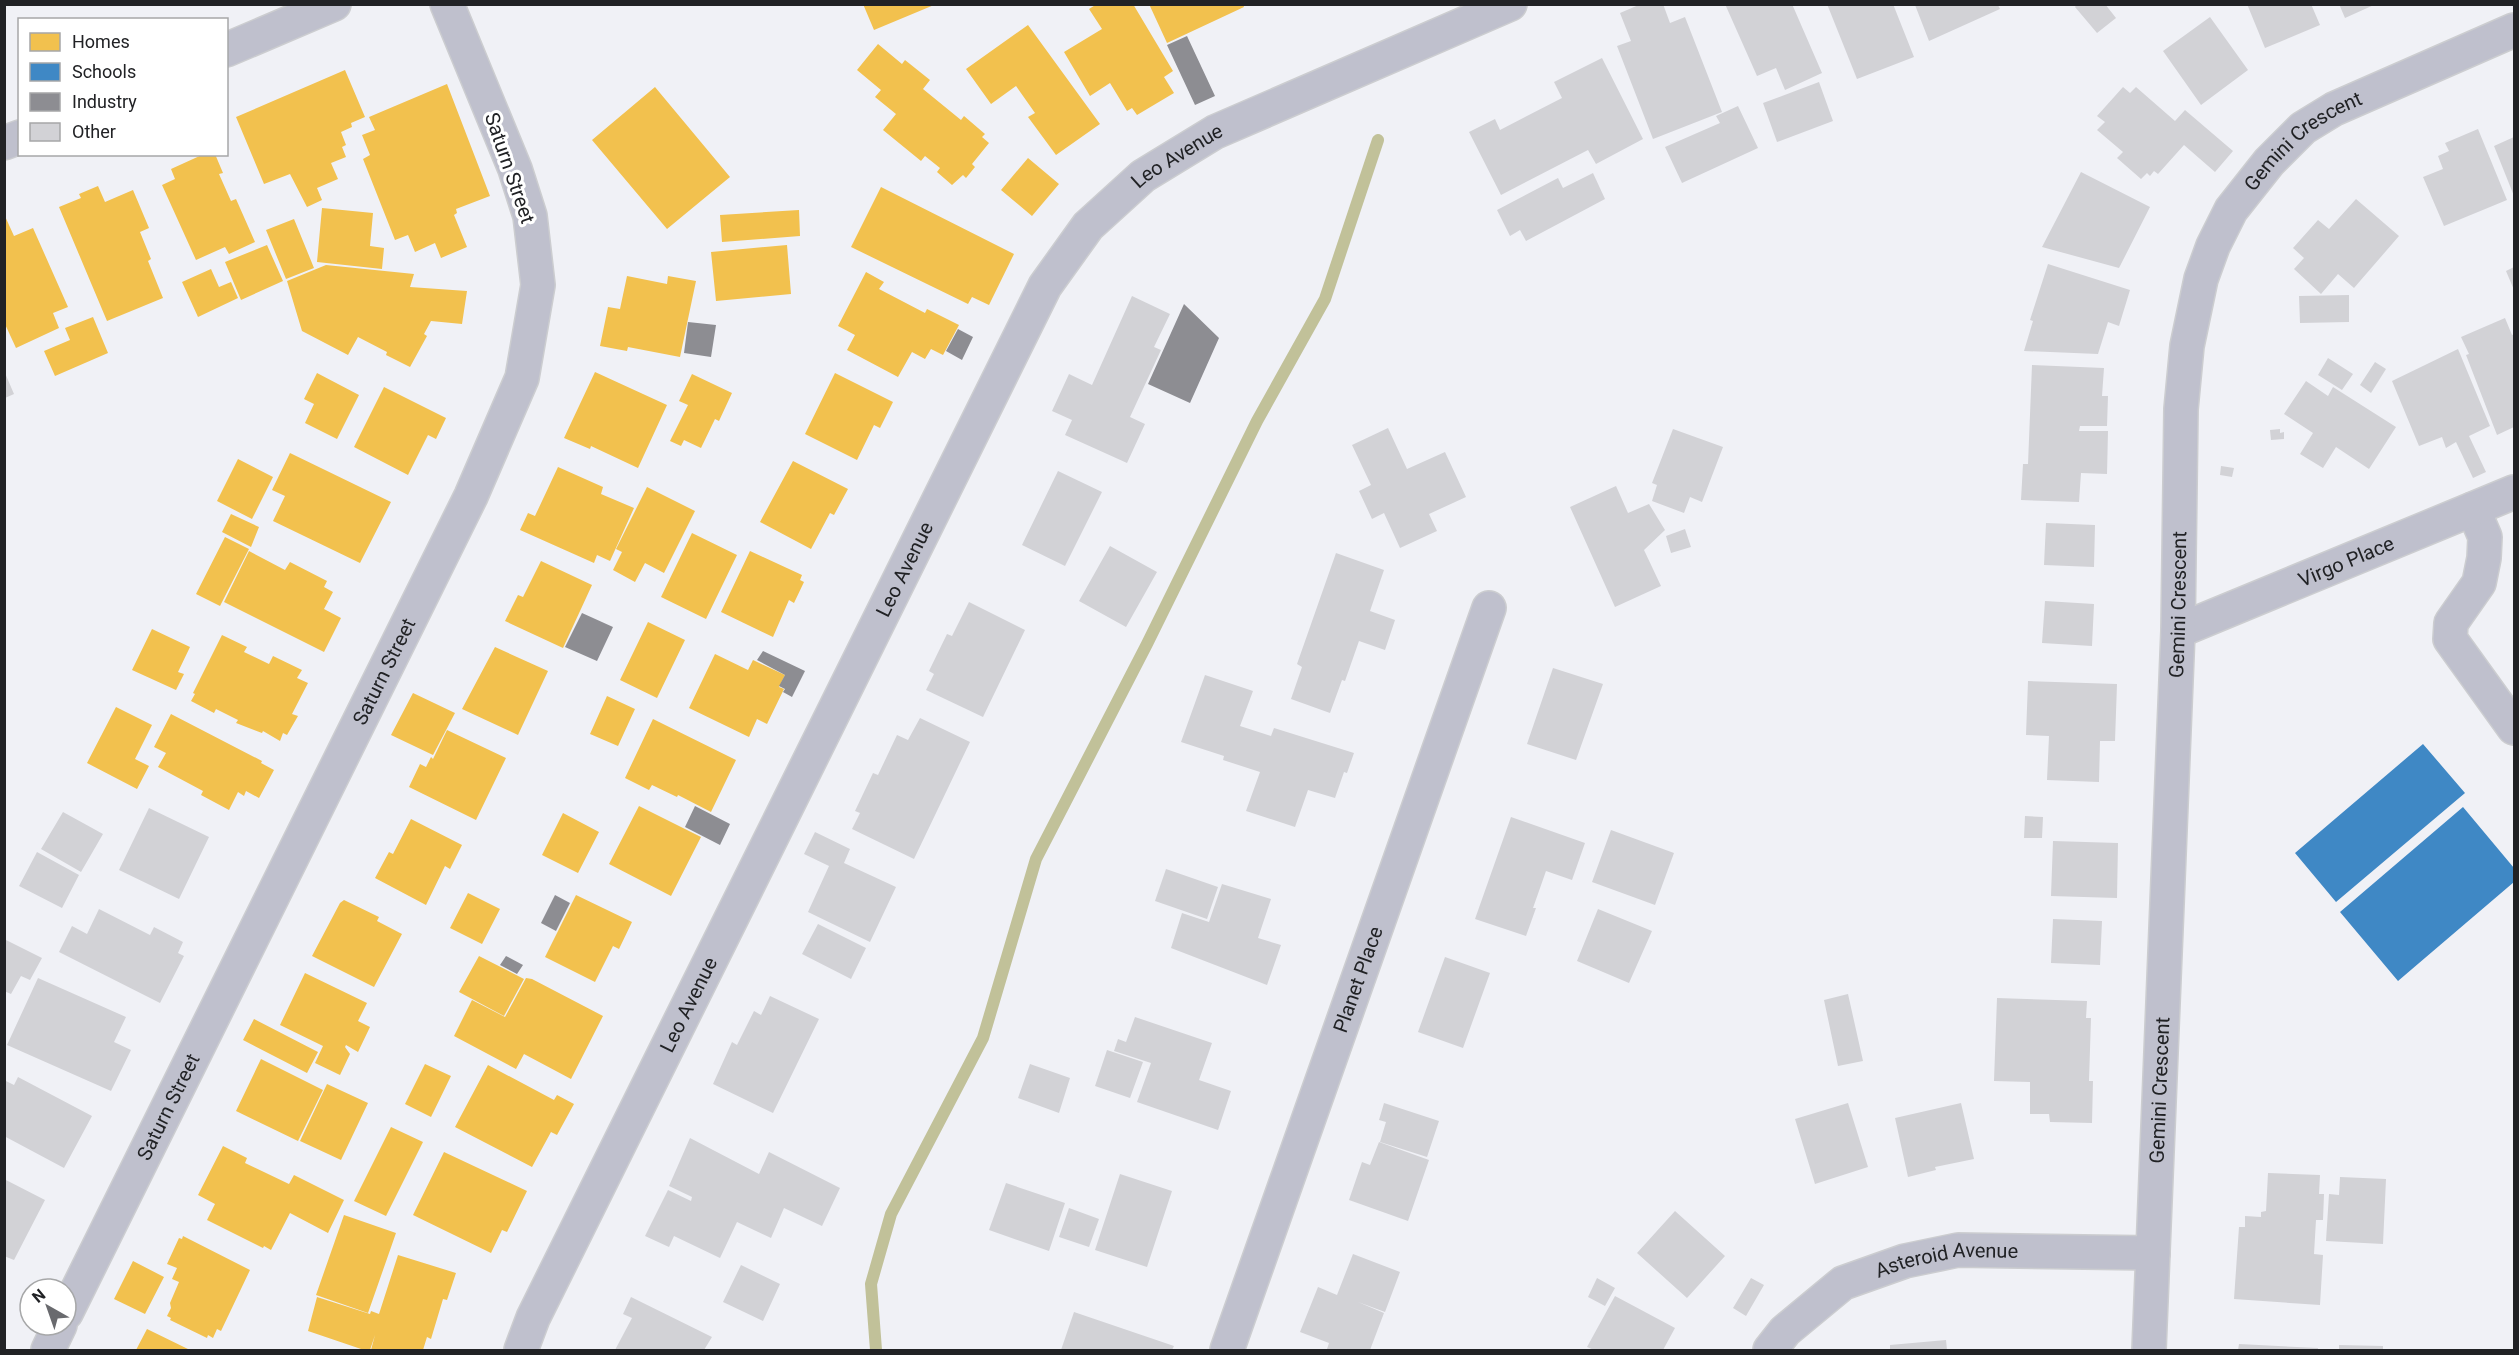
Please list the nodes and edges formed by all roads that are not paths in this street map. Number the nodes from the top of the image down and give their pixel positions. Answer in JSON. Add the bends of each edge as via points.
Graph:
{"nodes":[{"id":1,"x":334,"y":4,"type":"edge"},
{"id":2,"x":447,"y":4,"type":"edge"},
{"id":3,"x":1510,"y":4,"type":"edge"},
{"id":4,"x":2514,"y":30,"type":"edge"},
{"id":5,"x":228,"y":49,"type":"edge"},
{"id":6,"x":2514,"y":492,"type":"edge"},
{"id":7,"x":2473,"y":509,"type":"junction"},
{"id":8,"x":1489,"y":608,"type":"dead end"},
{"id":9,"x":2178,"y":631,"type":"junction"},
{"id":10,"x":2514,"y":728,"type":"edge"},
{"id":11,"x":2153,"y":1253,"type":"junction"},
{"id":12,"x":78,"y":1289,"type":"edge"},
{"id":13,"x":520,"y":1350,"type":"edge"},
{"id":14,"x":1227,"y":1350,"type":"edge"},
{"id":15,"x":1770,"y":1350,"type":"edge"},
{"id":16,"x":2149,"y":1350,"type":"edge"}],
"edges":[{"from":1,"to":5,"type":"street"},
{"from":2,"to":12,"type":"street","name":"Saturn Street","via":[[515,169],[530,216],[538,285],[522,378],[466,506]]},
{"from":3,"to":13,"type":"street","name":"Leo Avenue","via":[[1215,132],[1143,176],[1088,226],[1045,286]]},
{"from":4,"to":9,"type":"street","name":"Gemini Crescent","via":[[2334,109],[2303,128],[2269,162],[2231,210],[2202,279],[2187,346],[2181,409]]},
{"from":6,"to":7,"type":"street","name":"Virgo Place"},
{"from":7,"to":9,"type":"street","name":"Virgo Place"},
{"from":7,"to":10,"type":"street","via":[[2485,537],[2484,558],[2479,583],[2451,623],[2450,639]]},
{"from":8,"to":14,"type":"street","name":"Planet Place"},
{"from":9,"to":11,"type":"street","name":"Gemini Crescent"},
{"from":11,"to":15,"type":"street","name":"Asteroid Avenue","via":[[1958,1250],[1905,1261],[1843,1283],[1785,1331]]},
{"from":11,"to":16,"type":"street","name":"Gemini Crescent"}]}
